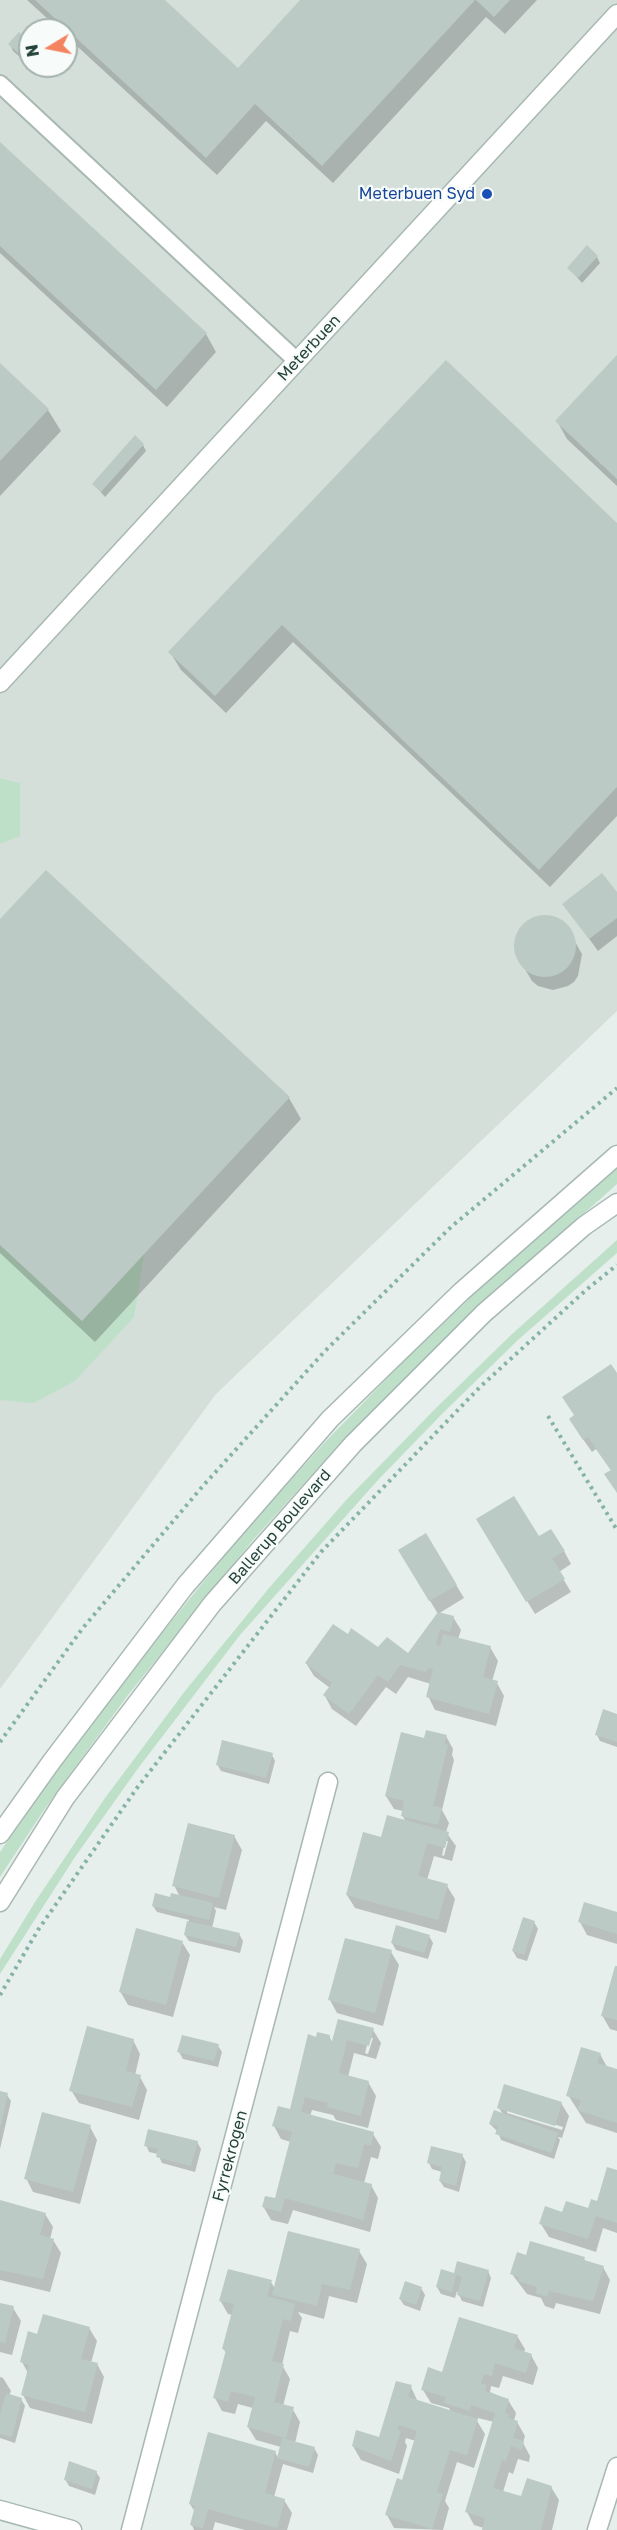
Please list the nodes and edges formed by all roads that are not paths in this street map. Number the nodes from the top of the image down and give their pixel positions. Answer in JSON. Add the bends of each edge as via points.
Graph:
{"nodes":[{"id":1,"x":617,"y":14,"type":"edge"},
{"id":2,"x":0,"y":84,"type":"edge"},
{"id":3,"x":297,"y":361,"type":"junction"},
{"id":4,"x":0,"y":683,"type":"edge"},
{"id":5,"x":617,"y":1155,"type":"edge"},
{"id":6,"x":617,"y":1203,"type":"edge"},
{"id":7,"x":328,"y":1782,"type":"dead end"},
{"id":8,"x":0,"y":1834,"type":"edge"},
{"id":9,"x":0,"y":1902,"type":"edge"},
{"id":10,"x":617,"y":2467,"type":"edge"},
{"id":11,"x":0,"y":2510,"type":"edge"},
{"id":12,"x":72,"y":2530,"type":"edge"},
{"id":13,"x":131,"y":2530,"type":"edge"},
{"id":14,"x":597,"y":2530,"type":"edge"}],
"edges":[{"from":1,"to":3,"type":"street","name":"Meterbuen"},
{"from":2,"to":3,"type":"lane"},
{"from":3,"to":4,"type":"street","name":"Meterbuen"},
{"from":5,"to":8,"type":"street","name":"Ballerup Boulevard","via":[[462,1292],[330,1419],[185,1586]]},
{"from":6,"to":9,"type":"street","name":"Ballerup Boulevard","via":[[484,1313],[337,1462],[212,1604],[65,1798]]},
{"from":7,"to":13,"type":"street","name":"Fyrrekrogen"},
{"from":10,"to":14,"type":"street"},
{"from":11,"to":12,"type":"street"}]}
